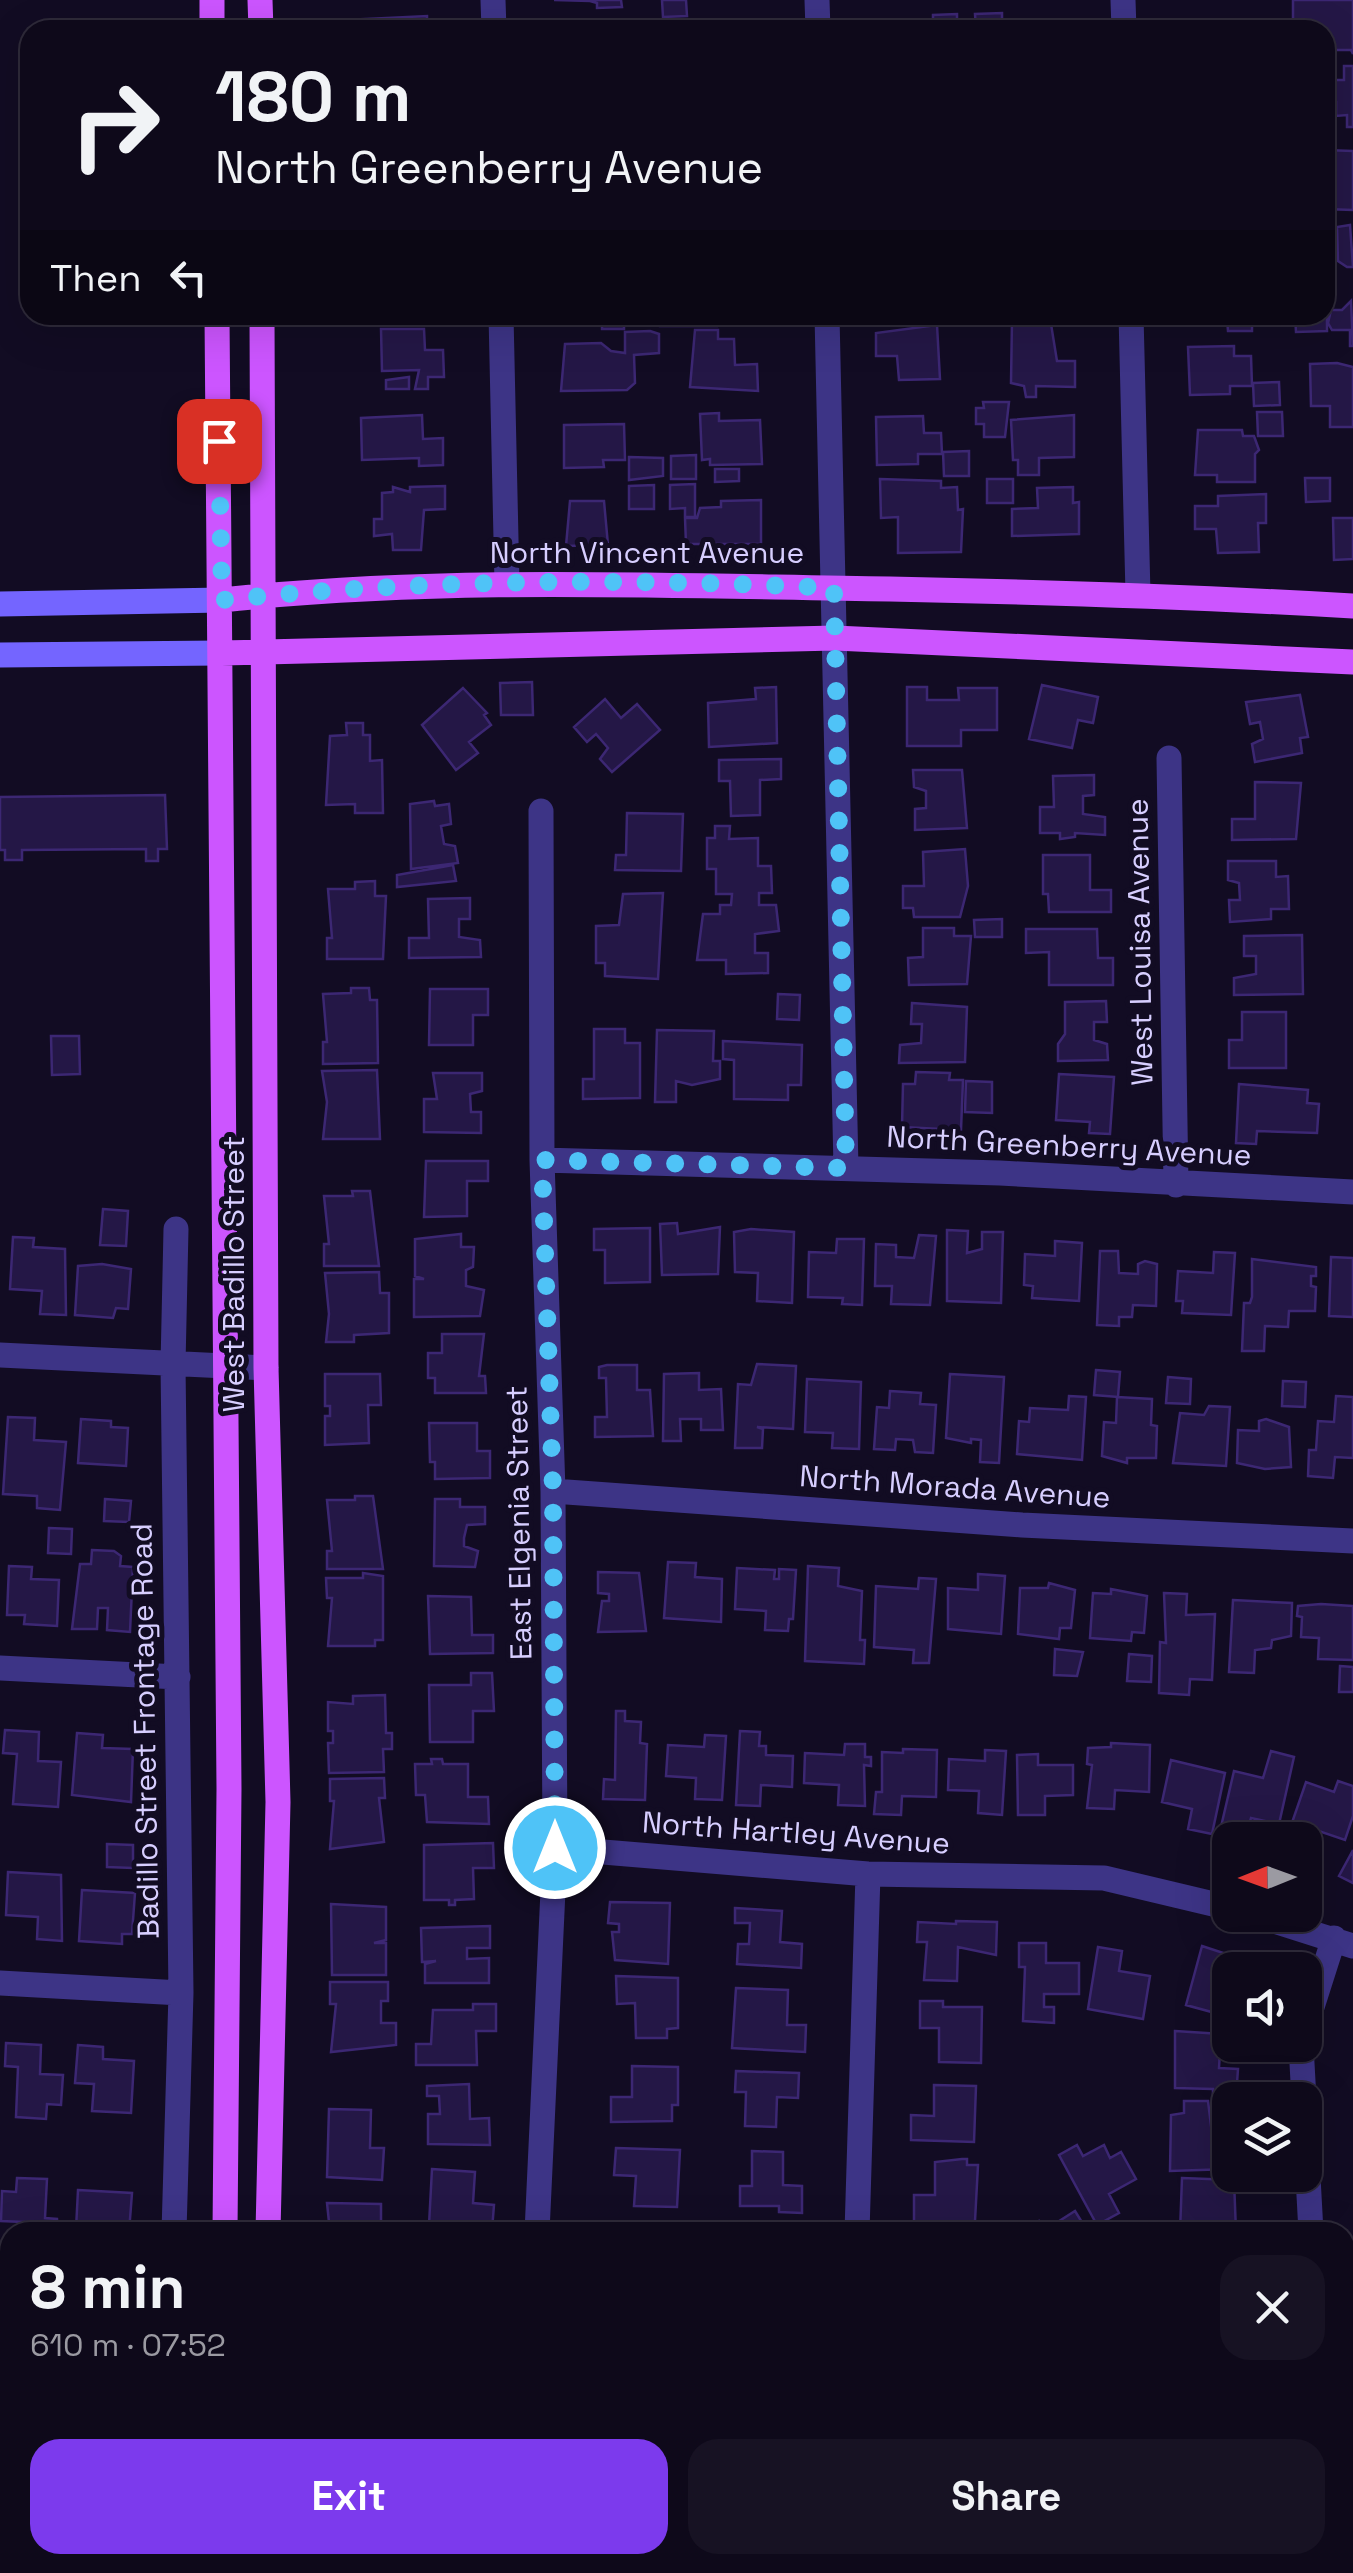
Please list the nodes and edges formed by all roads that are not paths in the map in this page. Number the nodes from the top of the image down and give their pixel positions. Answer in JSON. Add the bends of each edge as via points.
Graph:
{"nodes":[{"id":1,"x":217,"y":325,"type":"edge"},
{"id":2,"x":262,"y":325,"type":"edge"},
{"id":3,"x":500,"y":325,"type":"edge"},
{"id":4,"x":826,"y":325,"type":"edge"},
{"id":5,"x":1131,"y":325,"type":"edge"},
{"id":6,"x":506,"y":584,"type":"junction"},
{"id":7,"x":834,"y":588,"type":"junction"},
{"id":8,"x":1138,"y":594,"type":"junction"},
{"id":9,"x":264,"y":596,"type":"junction"},
{"id":10,"x":222,"y":600,"type":"junction"},
{"id":11,"x":0,"y":604,"type":"edge"},
{"id":12,"x":1353,"y":606,"type":"edge"},
{"id":13,"x":835,"y":638,"type":"junction"},
{"id":14,"x":221,"y":653,"type":"junction"},
{"id":15,"x":264,"y":653,"type":"junction"},
{"id":16,"x":0,"y":655,"type":"edge"},
{"id":17,"x":1353,"y":662,"type":"edge"},
{"id":18,"x":1169,"y":758,"type":"dead end"},
{"id":19,"x":541,"y":811,"type":"dead end"},
{"id":20,"x":542,"y":1160,"type":"junction"},
{"id":21,"x":846,"y":1168,"type":"junction"},
{"id":22,"x":1176,"y":1185,"type":"junction"},
{"id":23,"x":1353,"y":1192,"type":"edge"},
{"id":24,"x":176,"y":1229,"type":"dead end"},
{"id":25,"x":0,"y":1355,"type":"edge"},
{"id":26,"x":173,"y":1364,"type":"junction"},
{"id":27,"x":226,"y":1368,"type":"junction"},
{"id":28,"x":266,"y":1368,"type":"junction"},
{"id":29,"x":553,"y":1492,"type":"junction"},
{"id":30,"x":1353,"y":1542,"type":"edge"},
{"id":31,"x":0,"y":1668,"type":"edge"},
{"id":32,"x":178,"y":1677,"type":"junction"},
{"id":33,"x":555,"y":1848,"type":"junction"},
{"id":34,"x":868,"y":1874,"type":"junction"},
{"id":35,"x":1212,"y":1904,"type":"edge"},
{"id":36,"x":1310,"y":1932,"type":"edge"},
{"id":37,"x":1343,"y":1942,"type":"edge"},
{"id":38,"x":0,"y":1983,"type":"edge"},
{"id":39,"x":1322,"y":1990,"type":"edge"},
{"id":40,"x":181,"y":1993,"type":"junction"},
{"id":41,"x":1309,"y":2192,"type":"edge"},
{"id":42,"x":174,"y":2222,"type":"edge"},
{"id":43,"x":225,"y":2222,"type":"edge"},
{"id":44,"x":268,"y":2222,"type":"edge"},
{"id":45,"x":537,"y":2222,"type":"edge"},
{"id":46,"x":857,"y":2222,"type":"edge"},
{"id":47,"x":1310,"y":2222,"type":"edge"}],
"edges":[{"from":1,"to":10,"type":"main road","name":"West Badillo Street"},
{"from":2,"to":9,"type":"main road","name":"West Badillo Street"},
{"from":3,"to":6,"type":"street"},
{"from":4,"to":7,"type":"street"},
{"from":5,"to":8,"type":"street"},
{"from":6,"to":7,"type":"main road","name":"North Vincent Avenue"},
{"from":6,"to":9,"type":"main road","name":"North Vincent Avenue"},
{"from":7,"to":8,"type":"main road","name":"North Vincent Avenue"},
{"from":7,"to":13,"type":"street"},
{"from":8,"to":12,"type":"main road","name":"North Vincent Avenue"},
{"from":9,"to":10,"type":"main road","name":"North Vincent Avenue"},
{"from":9,"to":15,"type":"main road","name":"West Badillo Street"},
{"from":10,"to":11,"type":"street","name":"North Vincent Avenue"},
{"from":10,"to":14,"type":"main road","name":"West Badillo Street"},
{"from":13,"to":15,"type":"main road"},
{"from":13,"to":17,"type":"main road"},
{"from":13,"to":21,"type":"street"},
{"from":14,"to":15,"type":"main road"},
{"from":14,"to":16,"type":"street"},
{"from":14,"to":27,"type":"main road","name":"West Badillo Street"},
{"from":15,"to":28,"type":"main road","name":"West Badillo Street"},
{"from":18,"to":22,"type":"street","name":"West Louisa Avenue"},
{"from":19,"to":20,"type":"street","name":"East Elgenia Street"},
{"from":20,"to":21,"type":"street","name":"North Greenberry Avenue"},
{"from":20,"to":29,"type":"street","name":"East Elgenia Street"},
{"from":21,"to":22,"type":"street","name":"North Greenberry Avenue"},
{"from":22,"to":23,"type":"street","name":"North Greenberry Avenue"},
{"from":24,"to":26,"type":"street","name":"Badillo Street Frontage Road"},
{"from":25,"to":26,"type":"street"},
{"from":26,"to":27,"type":"street"},
{"from":26,"to":32,"type":"street","name":"Badillo Street Frontage Road"},
{"from":27,"to":28,"type":"street"},
{"from":27,"to":43,"type":"main road","name":"West Badillo Street"},
{"from":28,"to":44,"type":"main road","name":"West Badillo Street","via":[[278,1802]]},
{"from":29,"to":30,"type":"street","name":"North Morada Avenue"},
{"from":29,"to":33,"type":"street","name":"East Elgenia Street"},
{"from":31,"to":32,"type":"street"},
{"from":32,"to":40,"type":"street","name":"Badillo Street Frontage Road"},
{"from":33,"to":34,"type":"street","name":"North Hartley Avenue"},
{"from":33,"to":45,"type":"street","name":"East Elgenia Street"},
{"from":34,"to":35,"type":"street","name":"North Hartley Avenue","via":[[1104,1878]]},
{"from":34,"to":46,"type":"street"},
{"from":36,"to":37,"type":"street"},
{"from":37,"to":39,"type":"street"},
{"from":38,"to":40,"type":"street"},
{"from":40,"to":42,"type":"street","name":"Badillo Street Frontage Road"},
{"from":41,"to":47,"type":"street"}]}
